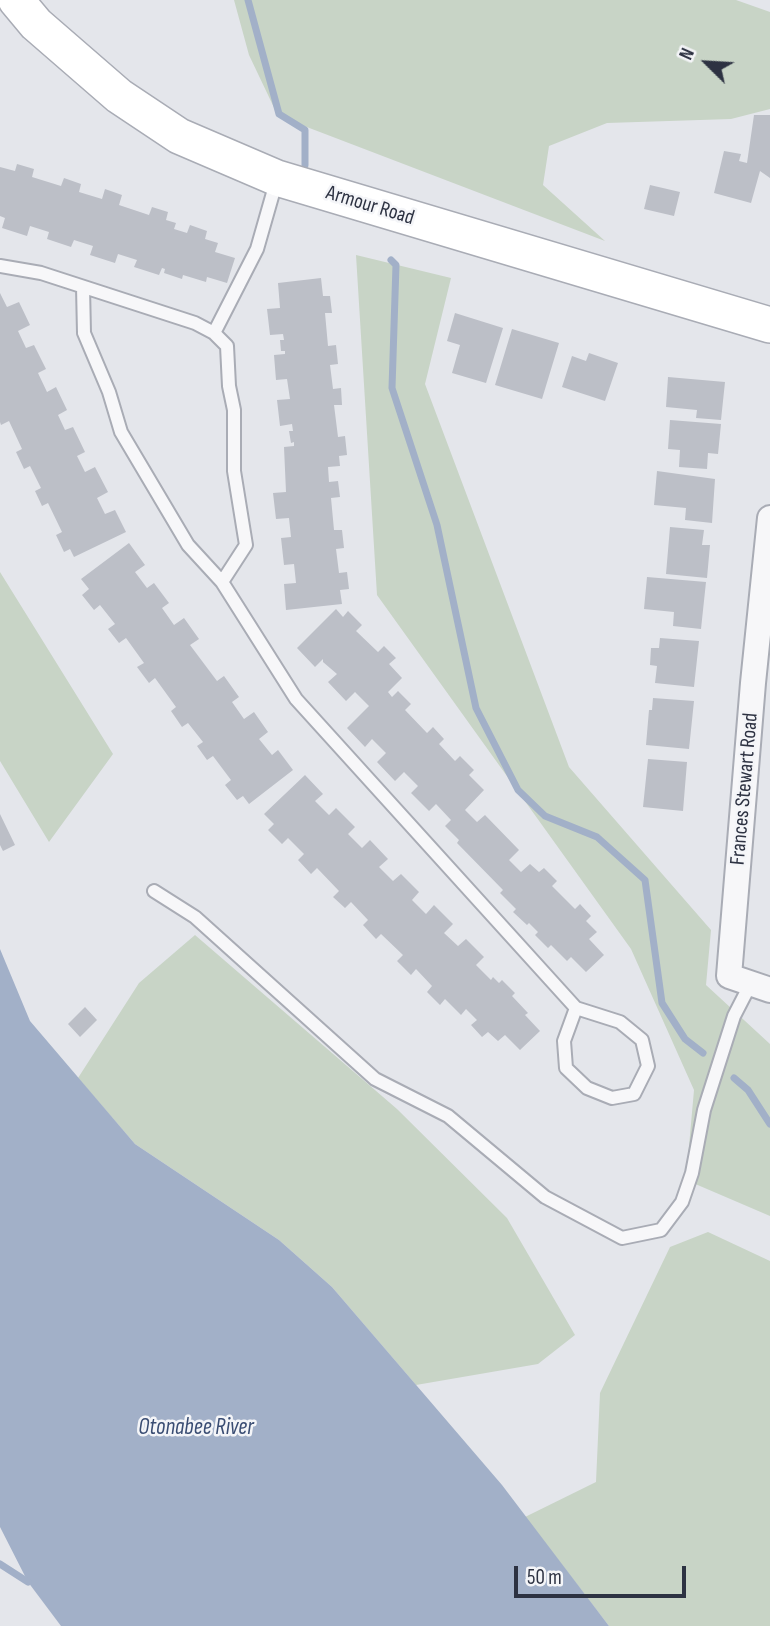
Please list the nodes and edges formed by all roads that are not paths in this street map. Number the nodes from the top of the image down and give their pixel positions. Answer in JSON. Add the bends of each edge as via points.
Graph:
{"nodes":[{"id":1,"x":16,"y":0,"type":"edge"},
{"id":2,"x":277,"y":178,"type":"junction"},
{"id":3,"x":0,"y":266,"type":"edge"},
{"id":4,"x":83,"y":287,"type":"junction"},
{"id":5,"x":770,"y":325,"type":"edge"},
{"id":6,"x":214,"y":333,"type":"junction"},
{"id":7,"x":770,"y":518,"type":"edge"},
{"id":8,"x":222,"y":582,"type":"junction"},
{"id":9,"x":762,"y":686,"type":"edge"},
{"id":10,"x":154,"y":891,"type":"dead end"},
{"id":11,"x":750,"y":983,"type":"edge"},
{"id":12,"x":576,"y":1008,"type":"junction"}],
"edges":[{"from":1,"to":2,"type":"main road","name":"Armour Road","via":[[36,24],[119,96],[179,136]]},
{"from":2,"to":5,"type":"main road","name":"Armour Road"},
{"from":2,"to":6,"type":"lane","via":[[257,248]]},
{"from":3,"to":4,"type":"lane"},
{"from":4,"to":6,"type":"lane"},
{"from":4,"to":8,"type":"lane","via":[[84,333],[121,432],[188,545]]},
{"from":6,"to":8,"type":"lane","via":[[227,345],[234,471],[246,545]]},
{"from":7,"to":9,"type":"street","name":"Frances Stewart Road"},
{"from":8,"to":12,"type":"lane","via":[[296,699]]},
{"from":9,"to":11,"type":"street","name":"Frances Stewart Road"},
{"from":10,"to":11,"type":"lane","via":[[195,918],[376,1079],[448,1116],[545,1197],[622,1238],[660,1230],[682,1202],[704,1110],[734,1016]]},
{"from":12,"to":12,"type":"lane","via":[[564,1041],[566,1069],[587,1088],[612,1098],[634,1094],[648,1066],[642,1040],[620,1022]]}]}
